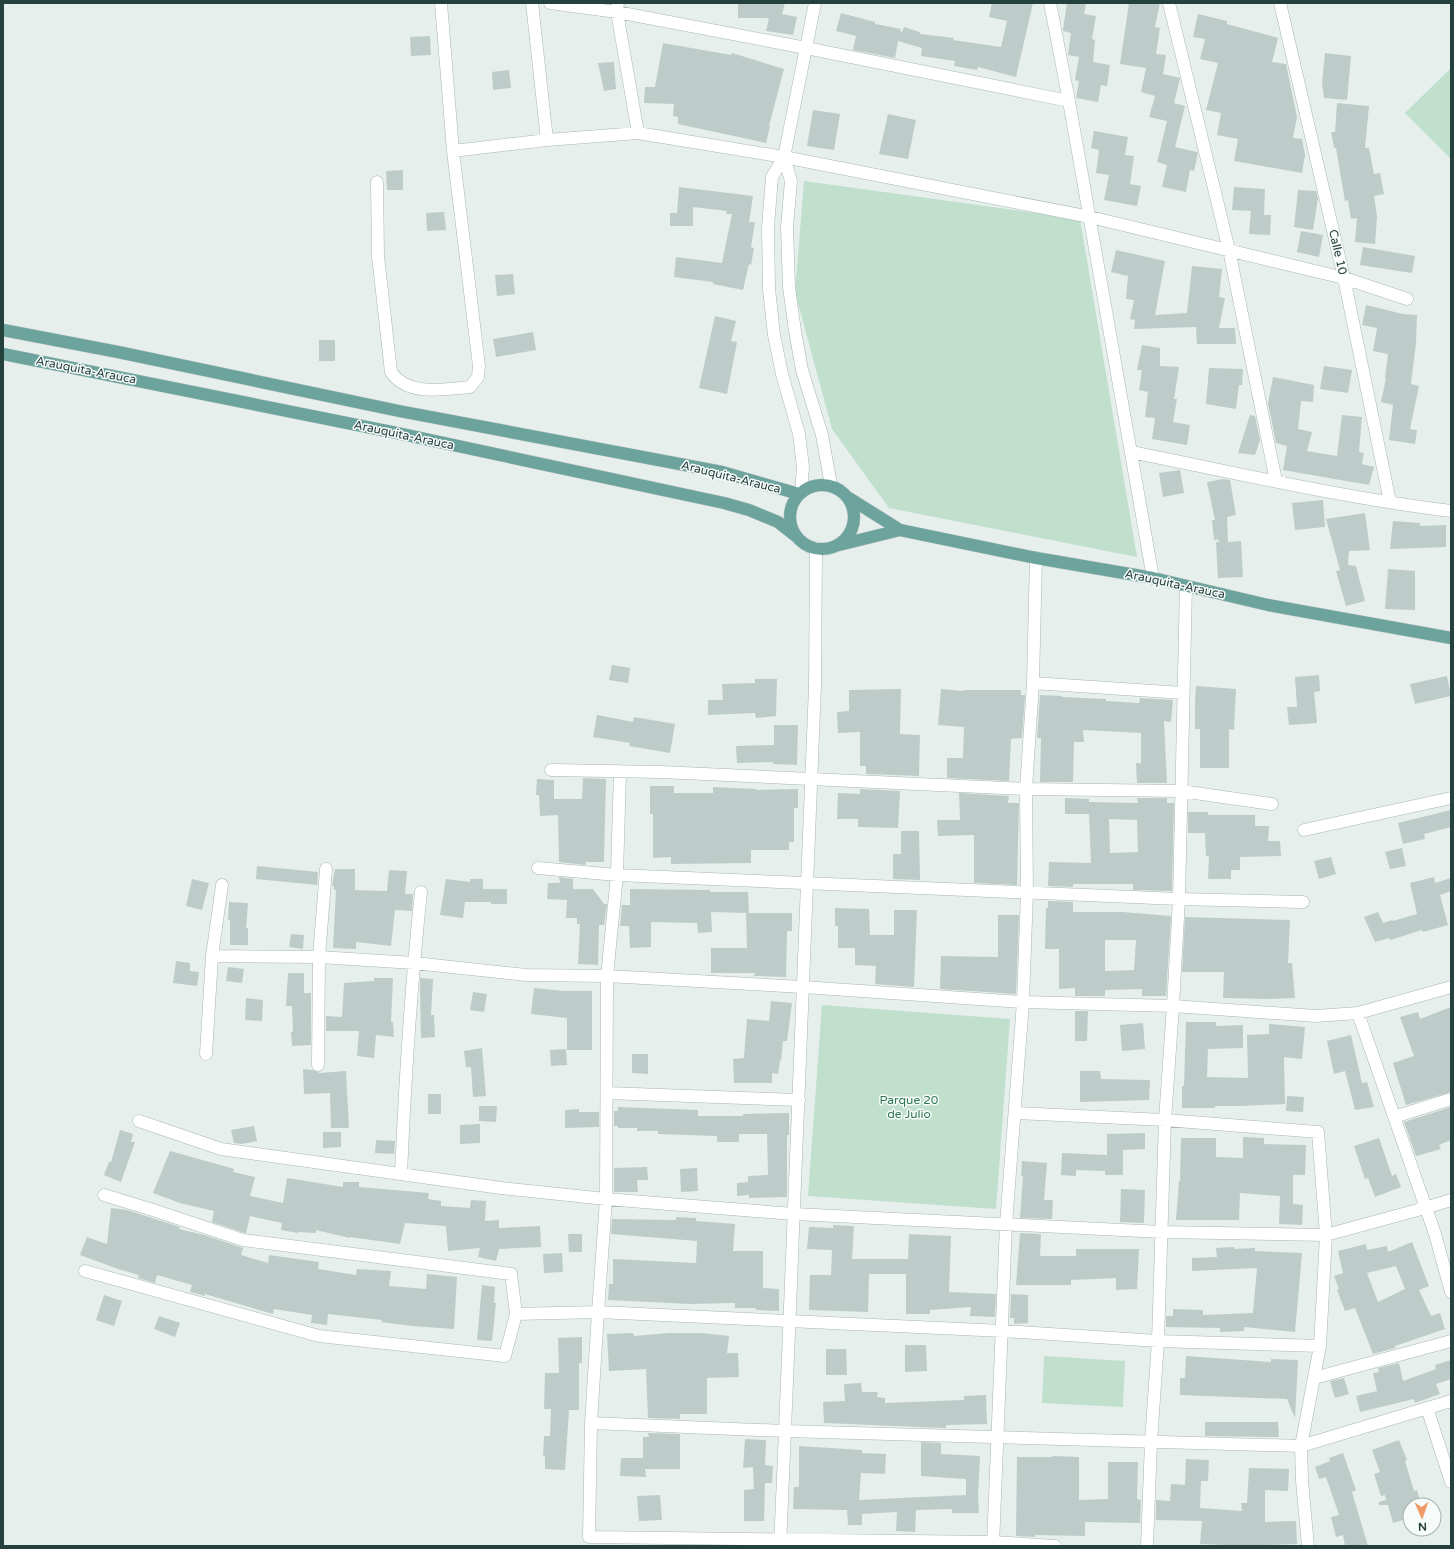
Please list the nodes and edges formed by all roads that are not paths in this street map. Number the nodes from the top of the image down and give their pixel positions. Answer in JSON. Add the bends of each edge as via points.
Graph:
{"nodes":[{"id":1,"x":440,"y":3,"type":"edge"},
{"id":2,"x":532,"y":3,"type":"edge"},
{"id":3,"x":550,"y":3,"type":"edge"},
{"id":4,"x":815,"y":3,"type":"edge"},
{"id":5,"x":1050,"y":3,"type":"edge"},
{"id":6,"x":1169,"y":3,"type":"edge"},
{"id":7,"x":1280,"y":3,"type":"edge"},
{"id":8,"x":618,"y":7,"type":"edge"},
{"id":9,"x":806,"y":48,"type":"junction"},
{"id":10,"x":1069,"y":101,"type":"junction"},
{"id":11,"x":638,"y":133,"type":"junction"},
{"id":12,"x":547,"y":140,"type":"junction"},
{"id":13,"x":454,"y":151,"type":"junction"},
{"id":14,"x":784,"y":157,"type":"junction"},
{"id":15,"x":376,"y":182,"type":"dead end"},
{"id":16,"x":1090,"y":217,"type":"junction"},
{"id":17,"x":1229,"y":250,"type":"junction"},
{"id":18,"x":1344,"y":278,"type":"junction"},
{"id":19,"x":1407,"y":299,"type":"dead end"},
{"id":20,"x":3,"y":330,"type":"edge"},
{"id":21,"x":3,"y":354,"type":"edge"},
{"id":22,"x":1131,"y":452,"type":"junction"},
{"id":23,"x":1276,"y":481,"type":"junction"},
{"id":24,"x":831,"y":486,"type":"junction"},
{"id":25,"x":800,"y":493,"type":"junction"},
{"id":26,"x":848,"y":498,"type":"junction"},
{"id":27,"x":1390,"y":502,"type":"junction"},
{"id":28,"x":1451,"y":511,"type":"edge"},
{"id":29,"x":900,"y":530,"type":"junction"},
{"id":30,"x":797,"y":537,"type":"junction"},
{"id":31,"x":838,"y":545,"type":"junction"},
{"id":32,"x":816,"y":548,"type":"junction"},
{"id":33,"x":1036,"y":558,"type":"junction"},
{"id":34,"x":1153,"y":578,"type":"junction"},
{"id":35,"x":1186,"y":586,"type":"junction"},
{"id":36,"x":1451,"y":638,"type":"edge"},
{"id":37,"x":1034,"y":683,"type":"junction"},
{"id":38,"x":1183,"y":693,"type":"junction"},
{"id":39,"x":551,"y":770,"type":"dead end"},
{"id":40,"x":620,"y":771,"type":"junction"},
{"id":41,"x":811,"y":780,"type":"junction"},
{"id":42,"x":1026,"y":789,"type":"junction"},
{"id":43,"x":1181,"y":791,"type":"junction"},
{"id":44,"x":1451,"y":798,"type":"edge"},
{"id":45,"x":1272,"y":804,"type":"dead end"},
{"id":46,"x":1304,"y":830,"type":"dead end"},
{"id":47,"x":326,"y":868,"type":"dead end"},
{"id":48,"x":538,"y":868,"type":"dead end"},
{"id":49,"x":617,"y":875,"type":"junction"},
{"id":50,"x":807,"y":882,"type":"junction"},
{"id":51,"x":222,"y":885,"type":"dead end"},
{"id":52,"x":421,"y":892,"type":"dead end"},
{"id":53,"x":1027,"y":892,"type":"junction"},
{"id":54,"x":1179,"y":899,"type":"junction"},
{"id":55,"x":1303,"y":902,"type":"dead end"},
{"id":56,"x":212,"y":956,"type":"junction"},
{"id":57,"x":319,"y":957,"type":"junction"},
{"id":58,"x":414,"y":964,"type":"junction"},
{"id":59,"x":607,"y":976,"type":"junction"},
{"id":60,"x":803,"y":987,"type":"junction"},
{"id":61,"x":1451,"y":987,"type":"edge"},
{"id":62,"x":1023,"y":1002,"type":"junction"},
{"id":63,"x":1173,"y":1006,"type":"junction"},
{"id":64,"x":1358,"y":1013,"type":"junction"},
{"id":65,"x":206,"y":1054,"type":"dead end"},
{"id":66,"x":318,"y":1065,"type":"dead end"},
{"id":67,"x":607,"y":1093,"type":"junction"},
{"id":68,"x":1451,"y":1099,"type":"edge"},
{"id":69,"x":798,"y":1100,"type":"junction"},
{"id":70,"x":1015,"y":1113,"type":"junction"},
{"id":71,"x":1394,"y":1117,"type":"junction"},
{"id":72,"x":1165,"y":1120,"type":"junction"},
{"id":73,"x":139,"y":1121,"type":"dead end"},
{"id":74,"x":401,"y":1174,"type":"junction"},
{"id":75,"x":104,"y":1196,"type":"dead end"},
{"id":76,"x":606,"y":1200,"type":"junction"},
{"id":77,"x":1451,"y":1200,"type":"edge"},
{"id":78,"x":1425,"y":1208,"type":"junction"},
{"id":79,"x":794,"y":1214,"type":"junction"},
{"id":80,"x":1006,"y":1224,"type":"junction"},
{"id":81,"x":1162,"y":1232,"type":"junction"},
{"id":82,"x":1326,"y":1235,"type":"junction"},
{"id":83,"x":85,"y":1271,"type":"dead end"},
{"id":84,"x":1451,"y":1292,"type":"edge"},
{"id":85,"x":598,"y":1312,"type":"junction"},
{"id":86,"x":516,"y":1314,"type":"junction"},
{"id":87,"x":790,"y":1320,"type":"junction"},
{"id":88,"x":1003,"y":1331,"type":"junction"},
{"id":89,"x":1158,"y":1341,"type":"junction"},
{"id":90,"x":1451,"y":1341,"type":"edge"},
{"id":91,"x":1320,"y":1346,"type":"junction"},
{"id":92,"x":1314,"y":1378,"type":"junction"},
{"id":93,"x":1451,"y":1401,"type":"edge"},
{"id":94,"x":1427,"y":1408,"type":"junction"},
{"id":95,"x":591,"y":1423,"type":"junction"},
{"id":96,"x":785,"y":1431,"type":"junction"},
{"id":97,"x":997,"y":1437,"type":"junction"},
{"id":98,"x":1151,"y":1442,"type":"junction"},
{"id":99,"x":1301,"y":1446,"type":"junction"},
{"id":100,"x":1451,"y":1482,"type":"edge"},
{"id":101,"x":780,"y":1543,"type":"edge"},
{"id":102,"x":993,"y":1544,"type":"edge"},
{"id":103,"x":1055,"y":1546,"type":"edge"},
{"id":104,"x":1147,"y":1546,"type":"edge"},
{"id":105,"x":1308,"y":1546,"type":"edge"}],
"edges":[{"from":1,"to":13,"type":"street"},
{"from":2,"to":12,"type":"street"},
{"from":3,"to":8,"type":"street"},
{"from":4,"to":9,"type":"street"},
{"from":5,"to":10,"type":"street"},
{"from":6,"to":17,"type":"street"},
{"from":7,"to":18,"type":"street","name":"Calle 10"},
{"from":8,"to":9,"type":"street"},
{"from":8,"to":11,"type":"street"},
{"from":9,"to":10,"type":"street"},
{"from":9,"to":14,"type":"street"},
{"from":10,"to":16,"type":"street"},
{"from":11,"to":12,"type":"street"},
{"from":11,"to":14,"type":"street"},
{"from":12,"to":13,"type":"street"},
{"from":13,"to":15,"type":"street","via":[[479,366],[478,377],[470,387],[427,390],[405,385],[391,372],[378,256]]},
{"from":14,"to":16,"type":"street"},
{"from":14,"to":24,"type":"street","via":[[791,181],[787,227],[789,287],[795,331],[802,370],[822,435]]},
{"from":14,"to":25,"type":"street","via":[[772,177],[768,227],[769,289],[774,335],[782,374],[799,434],[803,467]]},
{"from":16,"to":17,"type":"street"},
{"from":16,"to":22,"type":"street"},
{"from":17,"to":18,"type":"street"},
{"from":17,"to":23,"type":"street"},
{"from":18,"to":19,"type":"street"},
{"from":18,"to":27,"type":"street","name":"Calle 10"},
{"from":20,"to":25,"type":"main road","name":"Arauquita-Arauca","via":[[399,411],[722,472]]},
{"from":21,"to":30,"type":"main road","name":"Arauquita-Arauca","via":[[382,430],[724,503],[778,522]]},
{"from":22,"to":23,"type":"street"},
{"from":22,"to":34,"type":"street"},
{"from":23,"to":27,"type":"street"},
{"from":24,"to":25,"type":"main road","via":[[810,486]]},
{"from":24,"to":26,"type":"main road","via":[[841,490]]},
{"from":25,"to":30,"type":"main road","via":[[793,501],[789,520]]},
{"from":26,"to":29,"type":"main road"},
{"from":26,"to":31,"type":"main road","via":[[853,506],[854,524],[845,540]]},
{"from":27,"to":28,"type":"street"},
{"from":29,"to":31,"type":"main road"},
{"from":29,"to":33,"type":"main road","name":"Arauquita-Arauca"},
{"from":30,"to":32,"type":"main road","via":[[805,545]]},
{"from":31,"to":32,"type":"main road","via":[[831,548]]},
{"from":32,"to":41,"type":"street"},
{"from":33,"to":34,"type":"main road","name":"Arauquita-Arauca"},
{"from":33,"to":37,"type":"street"},
{"from":34,"to":35,"type":"main road","name":"Arauquita-Arauca"},
{"from":35,"to":36,"type":"main road","name":"Arauquita-Arauca","via":[[1268,606]]},
{"from":35,"to":38,"type":"street"},
{"from":37,"to":38,"type":"street"},
{"from":37,"to":42,"type":"street"},
{"from":38,"to":43,"type":"street"},
{"from":39,"to":40,"type":"street"},
{"from":40,"to":41,"type":"street"},
{"from":40,"to":49,"type":"street"},
{"from":41,"to":42,"type":"street"},
{"from":41,"to":50,"type":"street"},
{"from":42,"to":43,"type":"street"},
{"from":42,"to":53,"type":"street"},
{"from":43,"to":45,"type":"street"},
{"from":43,"to":54,"type":"street"},
{"from":44,"to":46,"type":"street"},
{"from":47,"to":57,"type":"street"},
{"from":48,"to":49,"type":"street"},
{"from":49,"to":50,"type":"street"},
{"from":49,"to":59,"type":"street"},
{"from":50,"to":53,"type":"street"},
{"from":50,"to":60,"type":"street"},
{"from":51,"to":56,"type":"street"},
{"from":52,"to":58,"type":"street"},
{"from":53,"to":54,"type":"street"},
{"from":53,"to":62,"type":"street"},
{"from":54,"to":55,"type":"street"},
{"from":54,"to":63,"type":"street"},
{"from":56,"to":57,"type":"street"},
{"from":56,"to":65,"type":"street"},
{"from":57,"to":58,"type":"street"},
{"from":57,"to":66,"type":"street"},
{"from":58,"to":59,"type":"street","via":[[526,975]]},
{"from":58,"to":74,"type":"street","via":[[405,1071]]},
{"from":59,"to":60,"type":"street"},
{"from":59,"to":67,"type":"street"},
{"from":60,"to":62,"type":"street"},
{"from":60,"to":69,"type":"street"},
{"from":61,"to":64,"type":"street"},
{"from":62,"to":63,"type":"street"},
{"from":62,"to":70,"type":"street"},
{"from":63,"to":64,"type":"street","via":[[1316,1016]]},
{"from":63,"to":72,"type":"street"},
{"from":64,"to":71,"type":"street"},
{"from":67,"to":69,"type":"street"},
{"from":67,"to":76,"type":"street"},
{"from":68,"to":71,"type":"street"},
{"from":69,"to":79,"type":"street"},
{"from":70,"to":72,"type":"street"},
{"from":70,"to":80,"type":"street"},
{"from":71,"to":78,"type":"street"},
{"from":72,"to":81,"type":"street"},
{"from":72,"to":82,"type":"street","via":[[1318,1132]]},
{"from":73,"to":74,"type":"street","via":[[222,1149]]},
{"from":74,"to":76,"type":"street"},
{"from":75,"to":86,"type":"street","via":[[243,1240],[511,1274]]},
{"from":76,"to":79,"type":"street"},
{"from":76,"to":85,"type":"street"},
{"from":77,"to":78,"type":"street"},
{"from":78,"to":82,"type":"street"},
{"from":78,"to":84,"type":"street"},
{"from":79,"to":80,"type":"street"},
{"from":79,"to":87,"type":"street"},
{"from":80,"to":81,"type":"street"},
{"from":80,"to":88,"type":"street"},
{"from":81,"to":82,"type":"street"},
{"from":81,"to":89,"type":"street"},
{"from":82,"to":91,"type":"street"},
{"from":83,"to":86,"type":"street","via":[[319,1336],[505,1356]]},
{"from":85,"to":86,"type":"street"},
{"from":85,"to":87,"type":"street"},
{"from":85,"to":95,"type":"street"},
{"from":87,"to":88,"type":"street"},
{"from":87,"to":96,"type":"street"},
{"from":88,"to":89,"type":"street"},
{"from":88,"to":97,"type":"street"},
{"from":89,"to":91,"type":"street"},
{"from":89,"to":98,"type":"street"},
{"from":90,"to":92,"type":"street"},
{"from":91,"to":92,"type":"street"},
{"from":92,"to":99,"type":"street"},
{"from":93,"to":94,"type":"street"},
{"from":94,"to":99,"type":"street"},
{"from":94,"to":100,"type":"street"},
{"from":95,"to":96,"type":"street"},
{"from":95,"to":101,"type":"street","via":[[589,1537]]},
{"from":96,"to":97,"type":"street"},
{"from":96,"to":101,"type":"street"},
{"from":97,"to":98,"type":"street"},
{"from":97,"to":102,"type":"street"},
{"from":98,"to":99,"type":"street"},
{"from":98,"to":104,"type":"street"},
{"from":99,"to":105,"type":"street"},
{"from":101,"to":102,"type":"street"},
{"from":102,"to":103,"type":"street"}]}
